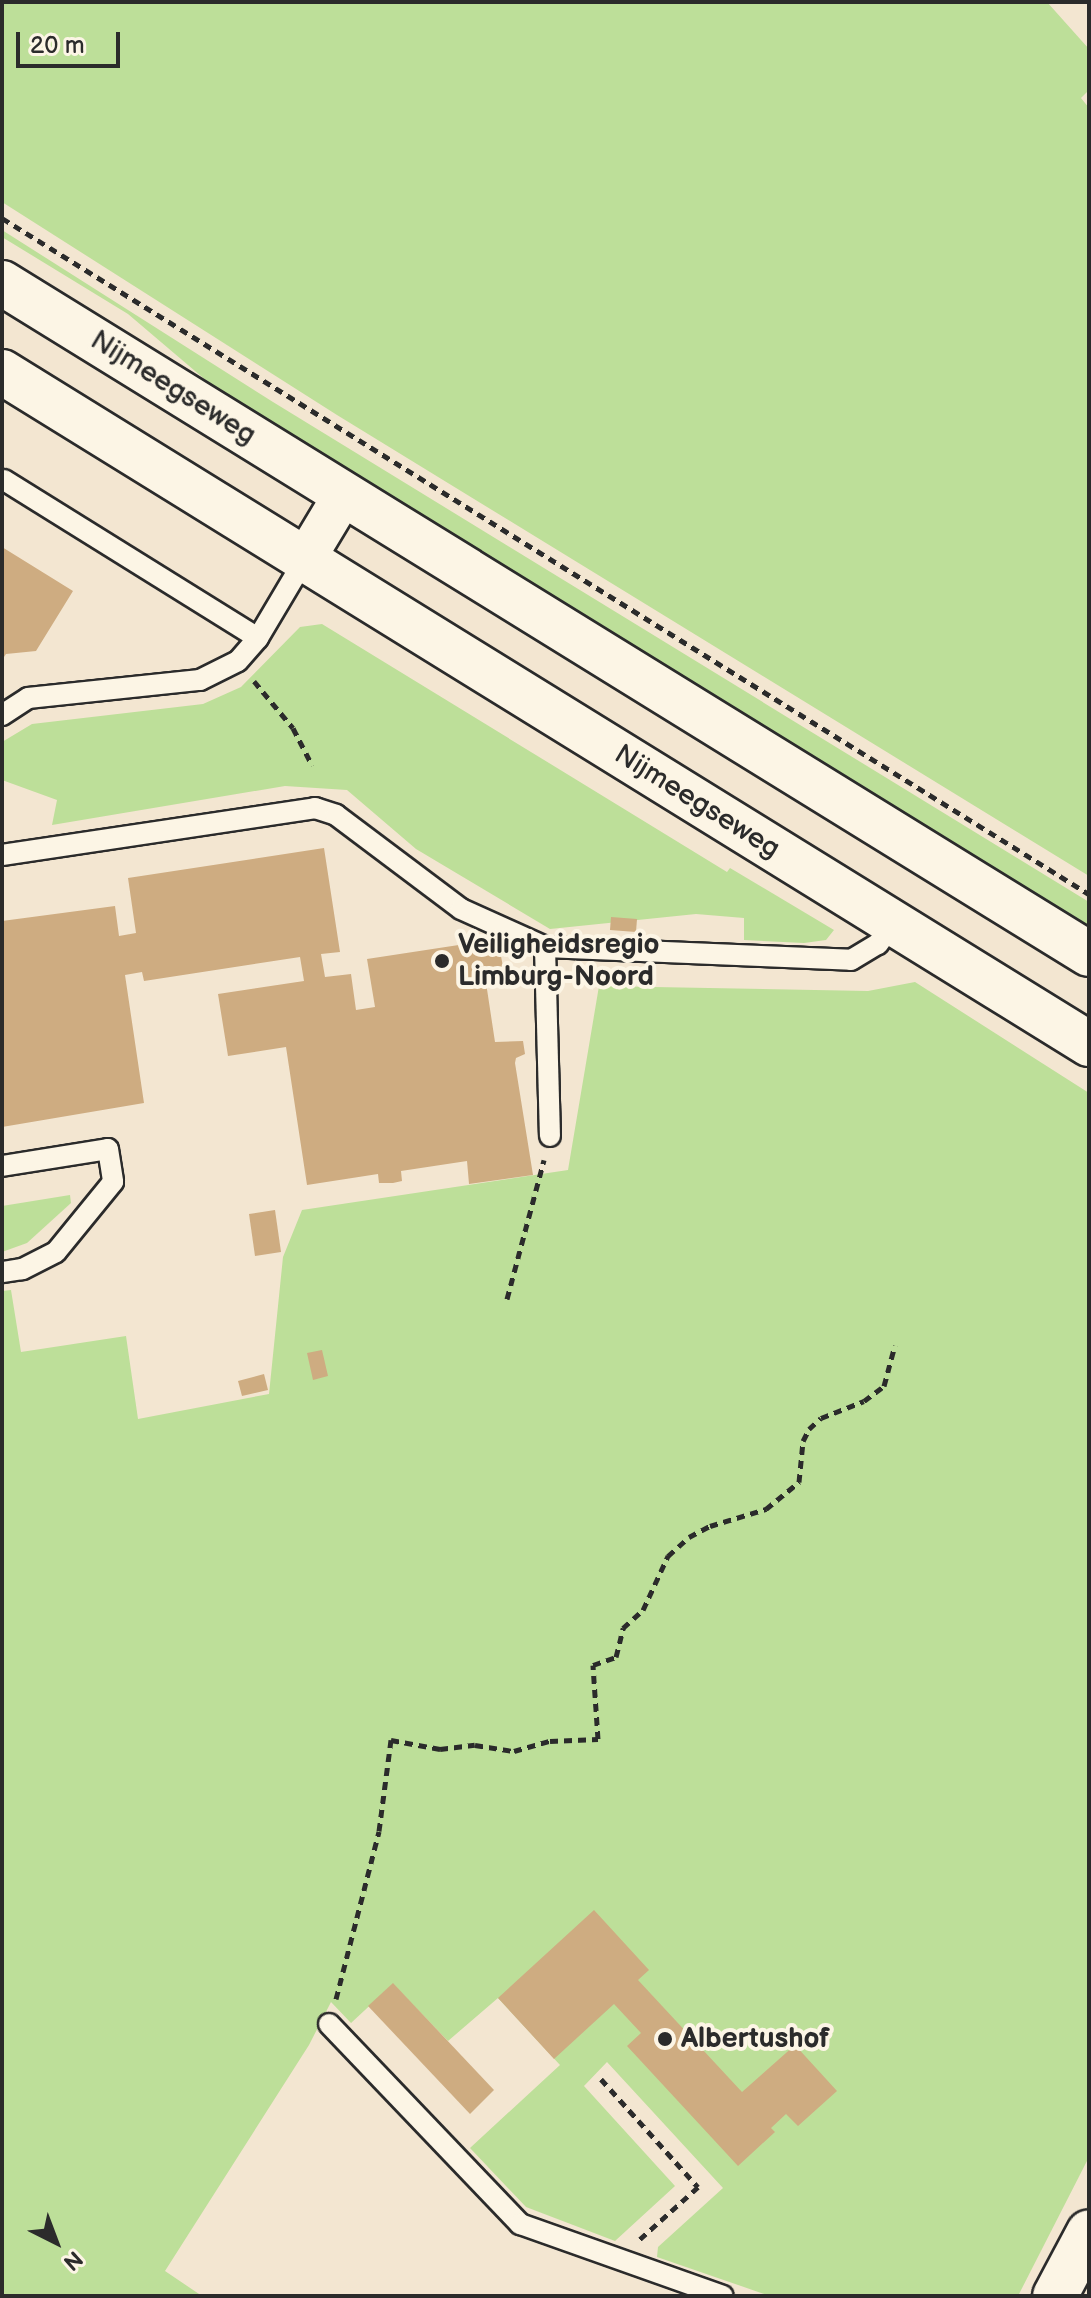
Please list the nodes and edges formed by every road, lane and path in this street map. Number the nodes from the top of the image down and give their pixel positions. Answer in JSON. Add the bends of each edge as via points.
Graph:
{"nodes":[{"id":1,"x":2,"y":218,"type":"edge"},
{"id":2,"x":2,"y":283,"type":"edge"},
{"id":3,"x":2,"y":372,"type":"edge"},
{"id":4,"x":4,"y":480,"type":"edge"},
{"id":5,"x":344,"y":494,"type":"junction"},
{"id":6,"x":305,"y":559,"type":"junction"},
{"id":7,"x":258,"y":638,"type":"junction"},
{"id":8,"x":238,"y":661,"type":"junction"},
{"id":9,"x":2,"y":715,"type":"edge"},
{"id":10,"x":312,"y":765,"type":"dead end"},
{"id":11,"x":2,"y":855,"type":"edge"},
{"id":12,"x":1089,"y":894,"type":"edge"},
{"id":13,"x":893,"y":923,"type":"junction"},
{"id":14,"x":545,"y":947,"type":"junction"},
{"id":15,"x":1089,"y":954,"type":"edge"},
{"id":16,"x":1089,"y":1044,"type":"edge"},
{"id":17,"x":550,"y":1136,"type":"joint"},
{"id":18,"x":2,"y":1166,"type":"edge"},
{"id":19,"x":2,"y":1272,"type":"edge"},
{"id":20,"x":507,"y":1299,"type":"dead end"},
{"id":21,"x":895,"y":1345,"type":"dead end"},
{"id":22,"x":329,"y":2024,"type":"joint"},
{"id":23,"x":601,"y":2079,"type":"dead end"},
{"id":24,"x":1089,"y":2232,"type":"edge"},
{"id":25,"x":617,"y":2259,"type":"junction"},
{"id":26,"x":723,"y":2296,"type":"edge"},
{"id":27,"x":1055,"y":2296,"type":"edge"}],
"edges":[{"from":1,"to":12,"type":"path"},
{"from":2,"to":5,"type":"main road","name":"Nijmeegseweg"},
{"from":3,"to":6,"type":"main road","name":"Nijmeegseweg"},
{"from":4,"to":7,"type":"lane"},
{"from":5,"to":6,"type":"street"},
{"from":5,"to":15,"type":"main road","name":"Nijmeegseweg"},
{"from":6,"to":7,"type":"lane"},
{"from":6,"to":13,"type":"main road","name":"Nijmeegseweg"},
{"from":7,"to":8,"type":"lane"},
{"from":8,"to":9,"type":"lane","via":[[200,680],[28,698]]},
{"from":8,"to":10,"type":"path","via":[[293,728]]},
{"from":11,"to":14,"type":"lane","via":[[315,808],[336,815],[461,909]]},
{"from":13,"to":14,"type":"lane","via":[[878,944],[851,960]]},
{"from":13,"to":16,"type":"main road","name":"Nijmeegseweg"},
{"from":14,"to":17,"type":"lane"},
{"from":17,"to":20,"type":"path"},
{"from":18,"to":19,"type":"lane","via":[[108,1149],[113,1182],[56,1252],[22,1269]]},
{"from":21,"to":22,"type":"path","via":[[884,1386],[809,1429],[799,1482],[766,1509],[710,1526],[668,1556],[643,1610],[623,1628],[616,1657],[593,1665],[598,1739],[550,1741],[514,1751],[475,1745],[440,1749],[391,1740],[379,1831]]},
{"from":22,"to":25,"type":"lane","via":[[520,2224]]},
{"from":23,"to":25,"type":"path","via":[[698,2187]]},
{"from":24,"to":27,"type":"main road"},
{"from":25,"to":26,"type":"lane"}]}
